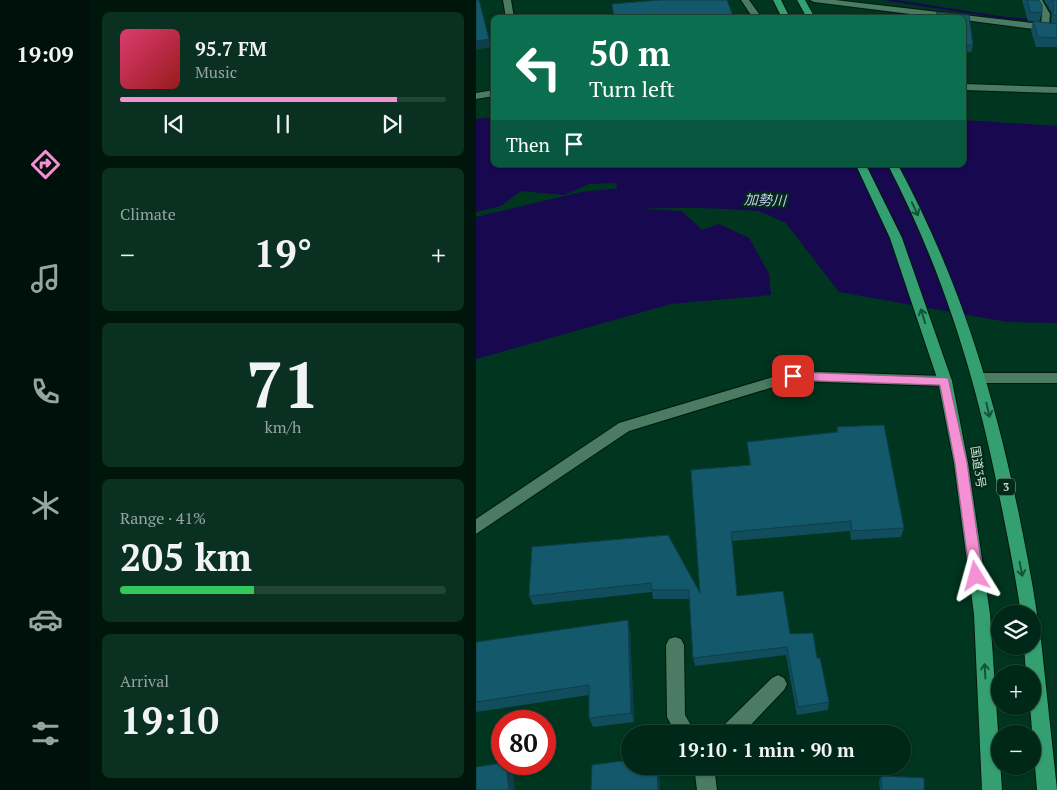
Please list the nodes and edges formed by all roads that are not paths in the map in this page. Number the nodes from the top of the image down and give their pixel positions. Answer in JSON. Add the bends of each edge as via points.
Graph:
{"nodes":[{"id":1,"x":507,"y":0,"type":"edge"},
{"id":2,"x":745,"y":0,"type":"edge"},
{"id":3,"x":777,"y":0,"type":"edge"},
{"id":4,"x":814,"y":0,"type":"edge"},
{"id":5,"x":1038,"y":0,"type":"edge"},
{"id":6,"x":801,"y":1,"type":"edge"},
{"id":7,"x":510,"y":15,"type":"edge"},
{"id":8,"x":756,"y":15,"type":"edge"},
{"id":9,"x":784,"y":15,"type":"edge"},
{"id":10,"x":809,"y":15,"type":"edge"},
{"id":11,"x":942,"y":15,"type":"edge"},
{"id":12,"x":966,"y":18,"type":"edge"},
{"id":13,"x":1045,"y":27,"type":"junction"},
{"id":14,"x":1057,"y":30,"type":"edge"},
{"id":15,"x":966,"y":87,"type":"edge"},
{"id":16,"x":1057,"y":90,"type":"edge"},
{"id":17,"x":491,"y":94,"type":"edge"},
{"id":18,"x":476,"y":96,"type":"edge"},
{"id":19,"x":862,"y":167,"type":"edge"},
{"id":20,"x":895,"y":167,"type":"edge"},
{"id":21,"x":981,"y":378,"type":"junction"},
{"id":22,"x":1057,"y":378,"type":"edge"},
{"id":23,"x":944,"y":381,"type":"junction"},
{"id":24,"x":476,"y":527,"type":"edge"},
{"id":25,"x":1027,"y":605,"type":"edge"},
{"id":26,"x":675,"y":645,"type":"dead end"},
{"id":27,"x":1034,"y":655,"type":"edge"},
{"id":28,"x":778,"y":684,"type":"dead end"},
{"id":29,"x":681,"y":725,"type":"edge"},
{"id":30,"x":738,"y":725,"type":"edge"},
{"id":31,"x":705,"y":775,"type":"edge"},
{"id":32,"x":707,"y":790,"type":"edge"},
{"id":33,"x":992,"y":790,"type":"edge"},
{"id":34,"x":1047,"y":790,"type":"edge"}],
"edges":[{"from":1,"to":7,"type":"street"},
{"from":2,"to":8,"type":"street"},
{"from":3,"to":9,"type":"highway"},
{"from":4,"to":11,"type":"street"},
{"from":5,"to":13,"type":"street","via":[[1046,14]]},
{"from":6,"to":10,"type":"highway"},
{"from":12,"to":13,"type":"street"},
{"from":13,"to":14,"type":"street"},
{"from":15,"to":16,"type":"street"},
{"from":17,"to":18,"type":"street"},
{"from":23,"to":19,"type":"highway","name":"国道3号","one_way":true,"via":[[896,238]]},
{"from":20,"to":21,"type":"highway","name":"国道3号","number":"3","one_way":true,"via":[[930,240]]},
{"from":21,"to":22,"type":"street"},
{"from":21,"to":25,"type":"highway","name":"国道3号","number":"3","one_way":true},
{"from":23,"to":24,"type":"street","via":[[793,376],[624,427]]},
{"from":33,"to":23,"type":"highway","name":"国道3号","one_way":true,"via":[[982,614],[961,463]]},
{"from":26,"to":29,"type":"street","via":[[676,717]]},
{"from":27,"to":34,"type":"highway"},
{"from":28,"to":30,"type":"street"},
{"from":31,"to":32,"type":"street"}]}
